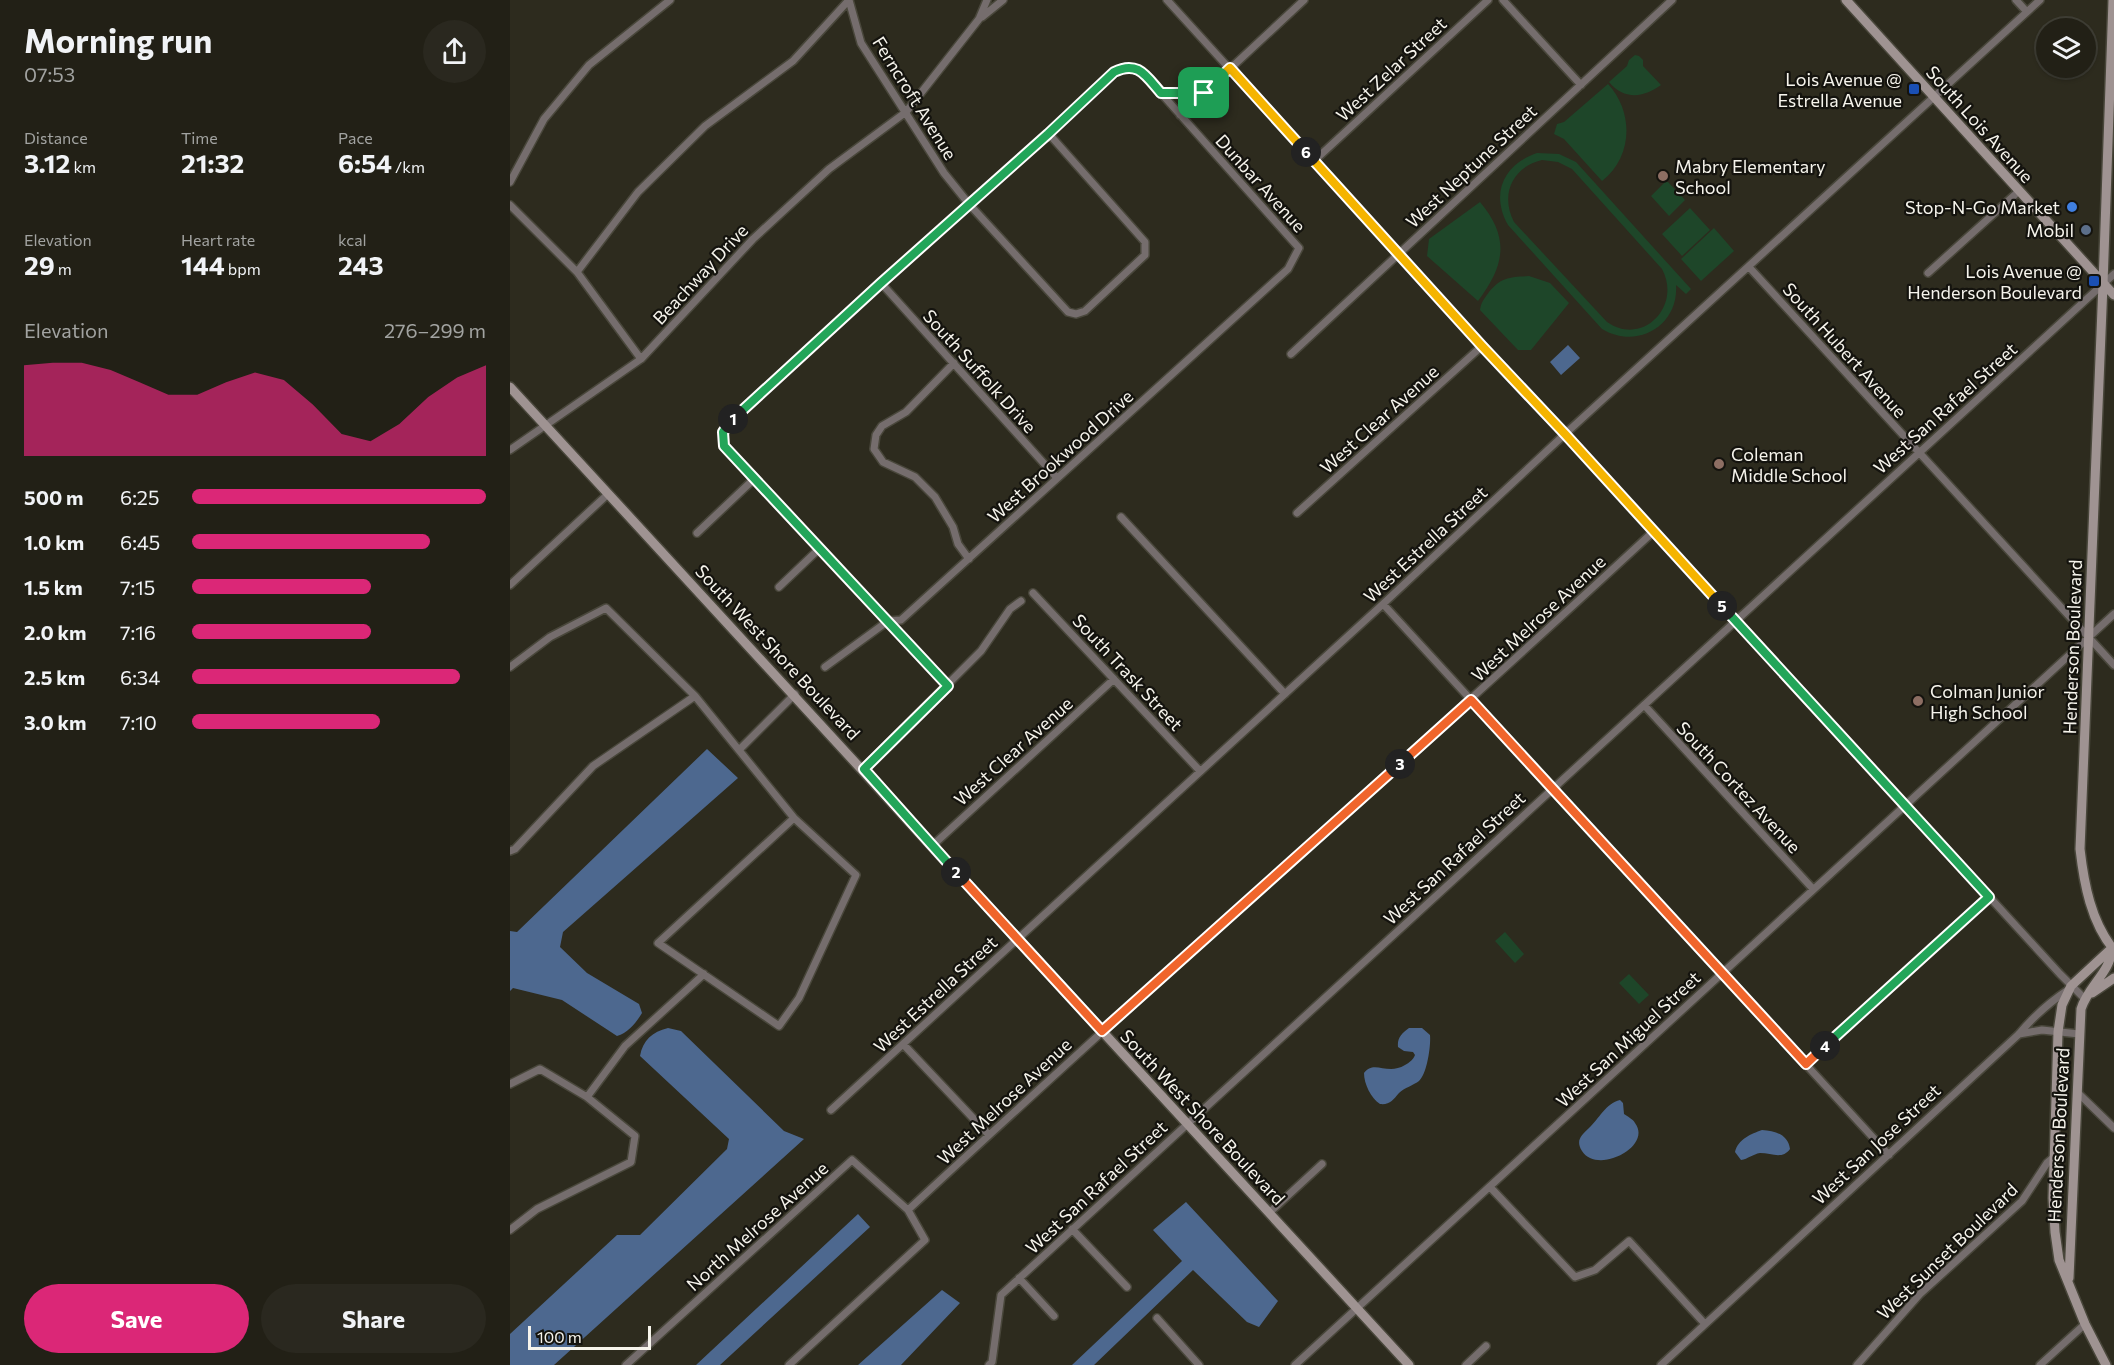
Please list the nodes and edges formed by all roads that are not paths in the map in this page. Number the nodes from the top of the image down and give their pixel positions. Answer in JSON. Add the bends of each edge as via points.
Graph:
{"nodes":[{"id":1,"x":670,"y":0,"type":"edge"},
{"id":2,"x":849,"y":0,"type":"edge"},
{"id":3,"x":987,"y":0,"type":"edge"},
{"id":4,"x":1003,"y":0,"type":"edge"},
{"id":5,"x":1167,"y":0,"type":"edge"},
{"id":6,"x":1304,"y":0,"type":"edge"},
{"id":7,"x":1488,"y":0,"type":"edge"},
{"id":8,"x":1503,"y":0,"type":"edge"},
{"id":9,"x":1672,"y":0,"type":"edge"},
{"id":10,"x":1846,"y":0,"type":"edge"},
{"id":11,"x":2016,"y":0,"type":"edge"},
{"id":12,"x":2040,"y":0,"type":"edge"},
{"id":13,"x":2113,"y":0,"type":"edge"},
{"id":14,"x":2027,"y":12,"type":"junction"},
{"id":15,"x":979,"y":19,"type":"junction"},
{"id":16,"x":1230,"y":68,"type":"junction"},
{"id":17,"x":1581,"y":85,"type":"junction"},
{"id":18,"x":1161,"y":93,"type":"junction"},
{"id":19,"x":1204,"y":93,"type":"junction"},
{"id":20,"x":1934,"y":98,"type":"junction"},
{"id":21,"x":906,"y":112,"type":"junction"},
{"id":22,"x":1180,"y":115,"type":"junction"},
{"id":23,"x":1048,"y":134,"type":"junction"},
{"id":24,"x":1314,"y":161,"type":"junction"},
{"id":25,"x":510,"y":182,"type":"edge"},
{"id":26,"x":2019,"y":191,"type":"junction"},
{"id":27,"x":969,"y":204,"type":"junction"},
{"id":28,"x":510,"y":205,"type":"edge"},
{"id":29,"x":1299,"y":248,"type":"joint"},
{"id":30,"x":1399,"y":254,"type":"junction"},
{"id":31,"x":1749,"y":267,"type":"junction"},
{"id":32,"x":577,"y":272,"type":"junction"},
{"id":33,"x":1928,"y":273,"type":"dead end"},
{"id":34,"x":2114,"y":274,"type":"edge"},
{"id":35,"x":881,"y":283,"type":"junction"},
{"id":36,"x":2103,"y":284,"type":"junction"},
{"id":37,"x":2114,"y":295,"type":"edge"},
{"id":38,"x":1482,"y":346,"type":"junction"},
{"id":39,"x":1291,"y":354,"type":"dead end"},
{"id":40,"x":641,"y":359,"type":"junction"},
{"id":41,"x":954,"y":363,"type":"junction"},
{"id":42,"x":510,"y":387,"type":"edge"},
{"id":43,"x":546,"y":427,"type":"junction"},
{"id":44,"x":1565,"y":434,"type":"junction"},
{"id":45,"x":510,"y":450,"type":"edge"},
{"id":46,"x":1918,"y":453,"type":"junction"},
{"id":47,"x":1058,"y":478,"type":"junction"},
{"id":48,"x":754,"y":479,"type":"junction"},
{"id":49,"x":608,"y":494,"type":"junction"},
{"id":50,"x":1297,"y":513,"type":"dead end"},
{"id":51,"x":1120,"y":517,"type":"dead end"},
{"id":52,"x":1654,"y":531,"type":"junction"},
{"id":53,"x":697,"y":533,"type":"dead end"},
{"id":54,"x":820,"y":548,"type":"junction"},
{"id":55,"x":969,"y":560,"type":"junction"},
{"id":56,"x":510,"y":585,"type":"edge"},
{"id":57,"x":780,"y":586,"type":"dead end"},
{"id":58,"x":1033,"y":593,"type":"dead end"},
{"id":59,"x":1021,"y":601,"type":"dead end"},
{"id":60,"x":1383,"y":604,"type":"junction"},
{"id":61,"x":2114,"y":614,"type":"edge"},
{"id":62,"x":1735,"y":620,"type":"junction"},
{"id":63,"x":888,"y":621,"type":"junction"},
{"id":64,"x":2088,"y":637,"type":"junction"},
{"id":65,"x":2114,"y":665,"type":"edge"},
{"id":66,"x":510,"y":666,"type":"edge"},
{"id":67,"x":825,"y":667,"type":"dead end"},
{"id":68,"x":1114,"y":679,"type":"junction"},
{"id":69,"x":948,"y":686,"type":"junction"},
{"id":70,"x":795,"y":694,"type":"junction"},
{"id":71,"x":1285,"y":694,"type":"junction"},
{"id":72,"x":695,"y":696,"type":"junction"},
{"id":73,"x":1471,"y":700,"type":"junction"},
{"id":74,"x":1644,"y":705,"type":"junction"},
{"id":75,"x":740,"y":749,"type":"junction"},
{"id":76,"x":864,"y":769,"type":"junction"},
{"id":77,"x":1200,"y":771,"type":"junction"},
{"id":78,"x":1552,"y":789,"type":"junction"},
{"id":79,"x":1905,"y":805,"type":"junction"},
{"id":80,"x":794,"y":818,"type":"junction"},
{"id":81,"x":932,"y":846,"type":"junction"},
{"id":82,"x":510,"y":851,"type":"edge"},
{"id":83,"x":1813,"y":890,"type":"junction"},
{"id":84,"x":1989,"y":897,"type":"junction"},
{"id":85,"x":1017,"y":939,"type":"junction"},
{"id":86,"x":2113,"y":949,"type":"edge"},
{"id":87,"x":1722,"y":973,"type":"junction"},
{"id":88,"x":704,"y":974,"type":"junction"},
{"id":89,"x":2114,"y":978,"type":"edge"},
{"id":90,"x":2070,"y":988,"type":"junction"},
{"id":91,"x":2085,"y":999,"type":"junction"},
{"id":92,"x":1102,"y":1031,"type":"junction"},
{"id":93,"x":2058,"y":1032,"type":"junction"},
{"id":94,"x":2019,"y":1034,"type":"junction"},
{"id":95,"x":2079,"y":1034,"type":"junction"},
{"id":96,"x":903,"y":1044,"type":"junction"},
{"id":97,"x":1806,"y":1064,"type":"junction"},
{"id":98,"x":510,"y":1084,"type":"edge"},
{"id":99,"x":2077,"y":1092,"type":"junction"},
{"id":100,"x":587,"y":1097,"type":"junction"},
{"id":101,"x":831,"y":1110,"type":"dead end"},
{"id":102,"x":1186,"y":1124,"type":"junction"},
{"id":103,"x":2114,"y":1128,"type":"edge"},
{"id":104,"x":989,"y":1135,"type":"junction"},
{"id":105,"x":1889,"y":1155,"type":"junction"},
{"id":106,"x":2054,"y":1157,"type":"junction"},
{"id":107,"x":2073,"y":1158,"type":"junction"},
{"id":108,"x":1322,"y":1164,"type":"dead end"},
{"id":109,"x":1490,"y":1187,"type":"junction"},
{"id":110,"x":908,"y":1210,"type":"junction"},
{"id":111,"x":1269,"y":1213,"type":"junction"},
{"id":112,"x":1072,"y":1229,"type":"junction"},
{"id":113,"x":510,"y":1230,"type":"edge"},
{"id":114,"x":1019,"y":1278,"type":"junction"},
{"id":115,"x":2069,"y":1280,"type":"junction"},
{"id":116,"x":1127,"y":1287,"type":"dead end"},
{"id":117,"x":1357,"y":1309,"type":"junction"},
{"id":118,"x":1054,"y":1316,"type":"dead end"},
{"id":119,"x":1157,"y":1318,"type":"dead end"},
{"id":120,"x":1705,"y":1324,"type":"junction"},
{"id":121,"x":2085,"y":1324,"type":"junction"},
{"id":122,"x":1486,"y":1346,"type":"dead end"},
{"id":123,"x":626,"y":1365,"type":"edge"},
{"id":124,"x":789,"y":1365,"type":"edge"},
{"id":125,"x":989,"y":1365,"type":"edge"},
{"id":126,"x":1199,"y":1365,"type":"edge"},
{"id":127,"x":1295,"y":1365,"type":"edge"},
{"id":128,"x":1409,"y":1365,"type":"edge"},
{"id":129,"x":1466,"y":1365,"type":"edge"},
{"id":130,"x":1661,"y":1365,"type":"edge"},
{"id":131,"x":1857,"y":1365,"type":"edge"},
{"id":132,"x":2040,"y":1365,"type":"edge"},
{"id":133,"x":2106,"y":1365,"type":"edge"}],
"edges":[{"from":1,"to":25,"type":"street","via":[[589,65],[544,119]]},
{"from":2,"to":21,"type":"street","name":"Ferncroft Avenue","via":[[861,43]]},
{"from":2,"to":32,"type":"street","via":[[793,62],[688,142],[638,192]]},
{"from":3,"to":15,"type":"street"},
{"from":4,"to":15,"type":"street"},
{"from":5,"to":16,"type":"street"},
{"from":6,"to":16,"type":"street"},
{"from":7,"to":24,"type":"street","name":"West Zelar Street"},
{"from":8,"to":17,"type":"street"},
{"from":9,"to":17,"type":"street","name":"West Neptune Street"},
{"from":10,"to":20,"type":"street","name":"South Lois Avenue"},
{"from":11,"to":14,"type":"street"},
{"from":12,"to":14,"type":"street","name":"West Estrella Street"},
{"from":13,"to":36,"type":"street","name":"Henderson Boulevard"},
{"from":14,"to":20,"type":"street","name":"West Estrella Street"},
{"from":15,"to":21,"type":"street","name":"Beachway Drive"},
{"from":16,"to":19,"type":"street"},
{"from":16,"to":24,"type":"street"},
{"from":17,"to":30,"type":"street","name":"West Neptune Street"},
{"from":18,"to":19,"type":"street"},
{"from":18,"to":22,"type":"street","name":"Dunbar Avenue"},
{"from":18,"to":23,"type":"street","name":"Dunbar Avenue","via":[[1139,70],[1124,67]]},
{"from":19,"to":22,"type":"street"},
{"from":20,"to":26,"type":"street","name":"South Lois Avenue"},
{"from":20,"to":31,"type":"street","name":"West Estrella Street"},
{"from":21,"to":27,"type":"street","name":"Ferncroft Avenue","via":[[944,173]]},
{"from":21,"to":40,"type":"street","name":"Beachway Drive","via":[[829,169],[753,239]]},
{"from":22,"to":29,"type":"street","name":"Dunbar Avenue"},
{"from":23,"to":27,"type":"street"},
{"from":23,"to":27,"type":"street","name":"Ferncroft Avenue","via":[[1145,242],[1145,255],[1085,311],[1068,312]]},
{"from":24,"to":30,"type":"street"},
{"from":26,"to":33,"type":"street"},
{"from":26,"to":36,"type":"street","name":"South Lois Avenue"},
{"from":27,"to":35,"type":"street"},
{"from":28,"to":32,"type":"street"},
{"from":29,"to":47,"type":"street","name":"West Brookwood Drive","via":[[1288,269]]},
{"from":30,"to":38,"type":"street"},
{"from":30,"to":39,"type":"street","name":"West Neptune Street"},
{"from":31,"to":44,"type":"street","name":"West Estrella Street"},
{"from":31,"to":46,"type":"street","name":"South Hubert Avenue"},
{"from":32,"to":40,"type":"street"},
{"from":34,"to":36,"type":"street","name":"West San Rafael Street"},
{"from":35,"to":41,"type":"street","name":"South Suffolk Drive"},
{"from":35,"to":48,"type":"street","via":[[728,424],[723,432],[724,446]]},
{"from":36,"to":37,"type":"street","name":"South Lois Avenue"},
{"from":36,"to":46,"type":"street","name":"West San Rafael Street"},
{"from":36,"to":64,"type":"street","name":"Henderson Boulevard"},
{"from":38,"to":44,"type":"street"},
{"from":38,"to":50,"type":"street","name":"West Clear Avenue"},
{"from":40,"to":43,"type":"street","name":"Beachway Drive"},
{"from":41,"to":47,"type":"street","name":"South Suffolk Drive"},
{"from":41,"to":55,"type":"street","via":[[906,412],[882,426],[874,449],[882,462],[915,477],[935,496]]},
{"from":42,"to":43,"type":"street","name":"South West Shore Boulevard"},
{"from":43,"to":45,"type":"street","name":"Beachway Drive"},
{"from":43,"to":49,"type":"street","name":"South West Shore Boulevard"},
{"from":44,"to":52,"type":"street"},
{"from":44,"to":60,"type":"street","name":"West Estrella Street"},
{"from":46,"to":62,"type":"street","name":"West San Rafael Street"},
{"from":46,"to":64,"type":"street","name":"South Hubert Avenue"},
{"from":47,"to":55,"type":"street","name":"West Brookwood Drive"},
{"from":48,"to":53,"type":"street"},
{"from":48,"to":54,"type":"street"},
{"from":49,"to":56,"type":"street"},
{"from":49,"to":70,"type":"street","name":"South West Shore Boulevard"},
{"from":51,"to":71,"type":"street"},
{"from":52,"to":62,"type":"street"},
{"from":52,"to":73,"type":"street","name":"West Melrose Avenue"},
{"from":54,"to":57,"type":"street"},
{"from":54,"to":63,"type":"street"},
{"from":55,"to":63,"type":"street","name":"West Brookwood Drive","via":[[901,620]]},
{"from":58,"to":68,"type":"street","name":"South Trask Street"},
{"from":59,"to":69,"type":"street","via":[[1010,609],[981,651]]},
{"from":60,"to":71,"type":"street","name":"West Estrella Street"},
{"from":60,"to":73,"type":"street"},
{"from":61,"to":64,"type":"street","name":"West San Miguel Street"},
{"from":62,"to":74,"type":"street","name":"West San Rafael Street"},
{"from":62,"to":79,"type":"street"},
{"from":63,"to":67,"type":"street","name":"West Brookwood Drive"},
{"from":63,"to":69,"type":"street"},
{"from":64,"to":65,"type":"street","name":"South Hubert Avenue"},
{"from":64,"to":79,"type":"street","name":"West San Miguel Street"},
{"from":64,"to":86,"type":"street","name":"Henderson Boulevard","via":[[2080,849],[2092,909]]},
{"from":66,"to":72,"type":"street","via":[[550,637],[606,608]]},
{"from":68,"to":77,"type":"street","name":"South Trask Street"},
{"from":68,"to":81,"type":"street","name":"West Clear Avenue"},
{"from":69,"to":76,"type":"street"},
{"from":70,"to":75,"type":"street"},
{"from":70,"to":76,"type":"street","name":"South West Shore Boulevard"},
{"from":71,"to":77,"type":"street","name":"West Estrella Street"},
{"from":72,"to":75,"type":"street"},
{"from":72,"to":82,"type":"street","via":[[593,766]]},
{"from":73,"to":78,"type":"street"},
{"from":73,"to":92,"type":"street","name":"West Melrose Avenue"},
{"from":74,"to":78,"type":"street","name":"West San Rafael Street"},
{"from":74,"to":83,"type":"street","name":"South Cortez Avenue"},
{"from":75,"to":80,"type":"street"},
{"from":76,"to":81,"type":"street","name":"South West Shore Boulevard"},
{"from":77,"to":85,"type":"street","name":"West Estrella Street"},
{"from":78,"to":87,"type":"street"},
{"from":78,"to":102,"type":"street","name":"West San Rafael Street"},
{"from":79,"to":83,"type":"street","name":"West San Miguel Street"},
{"from":79,"to":84,"type":"street"},
{"from":80,"to":88,"type":"street","via":[[658,942]]},
{"from":80,"to":88,"type":"street","via":[[856,876],[799,998],[779,1026]]},
{"from":81,"to":85,"type":"street","name":"South West Shore Boulevard"},
{"from":83,"to":87,"type":"street","name":"West San Miguel Street"},
{"from":84,"to":90,"type":"street"},
{"from":84,"to":97,"type":"street"},
{"from":85,"to":92,"type":"street","name":"South West Shore Boulevard"},
{"from":85,"to":96,"type":"street","name":"West Estrella Street"},
{"from":86,"to":90,"type":"street","name":"West San Jose Street"},
{"from":86,"to":91,"type":"street","name":"Henderson Boulevard","via":[[2110,963]]},
{"from":87,"to":97,"type":"street"},
{"from":87,"to":109,"type":"street","name":"West San Miguel Street"},
{"from":88,"to":100,"type":"street","via":[[625,1046]]},
{"from":89,"to":91,"type":"street"},
{"from":90,"to":91,"type":"street"},
{"from":90,"to":93,"type":"street","name":"Henderson Boulevard","via":[[2062,1005]]},
{"from":90,"to":94,"type":"street","name":"West San Jose Street"},
{"from":91,"to":95,"type":"street","name":"Henderson Boulevard"},
{"from":92,"to":102,"type":"street","name":"South West Shore Boulevard"},
{"from":92,"to":104,"type":"street","name":"West Melrose Avenue"},
{"from":93,"to":94,"type":"street","via":[[2032,1030]]},
{"from":93,"to":95,"type":"street"},
{"from":93,"to":106,"type":"street","name":"Henderson Boulevard"},
{"from":94,"to":105,"type":"street","name":"West San Jose Street"},
{"from":95,"to":99,"type":"street","name":"Henderson Boulevard"},
{"from":96,"to":101,"type":"street","name":"West Estrella Street"},
{"from":96,"to":104,"type":"street"},
{"from":97,"to":105,"type":"street"},
{"from":98,"to":100,"type":"street","via":[[540,1069]]},
{"from":99,"to":103,"type":"street"},
{"from":99,"to":107,"type":"street","name":"Henderson Boulevard"},
{"from":100,"to":113,"type":"street","via":[[635,1136],[631,1162],[537,1209]]},
{"from":102,"to":111,"type":"street","name":"South West Shore Boulevard"},
{"from":102,"to":112,"type":"street","name":"West San Rafael Street"},
{"from":104,"to":110,"type":"street","name":"West Melrose Avenue"},
{"from":105,"to":120,"type":"street","name":"West San Jose Street"},
{"from":106,"to":107,"type":"street"},
{"from":106,"to":115,"type":"street","name":"Henderson Boulevard","via":[[2055,1232],[2060,1260]]},
{"from":106,"to":131,"type":"street","name":"West Sunset Boulevard","via":[[2022,1201],[1920,1294]]},
{"from":107,"to":115,"type":"street","name":"Henderson Boulevard"},
{"from":108,"to":111,"type":"street"},
{"from":109,"to":117,"type":"street","name":"West San Miguel Street"},
{"from":109,"to":120,"type":"street","via":[[1575,1277],[1595,1270],[1629,1241]]},
{"from":110,"to":123,"type":"street","name":"North Melrose Avenue","via":[[852,1160]]},
{"from":110,"to":124,"type":"street","via":[[925,1240]]},
{"from":111,"to":117,"type":"street","name":"South West Shore Boulevard"},
{"from":112,"to":114,"type":"street","name":"West San Rafael Street"},
{"from":112,"to":116,"type":"street"},
{"from":114,"to":118,"type":"street"},
{"from":114,"to":125,"type":"street","name":"West San Rafael Street","via":[[1001,1295]]},
{"from":115,"to":121,"type":"street","name":"Henderson Boulevard"},
{"from":117,"to":127,"type":"street","name":"West San Miguel Street"},
{"from":117,"to":128,"type":"street","name":"South West Shore Boulevard"},
{"from":119,"to":126,"type":"street"},
{"from":120,"to":130,"type":"street","name":"West San Jose Street"},
{"from":121,"to":132,"type":"street"},
{"from":121,"to":133,"type":"street","name":"Henderson Boulevard"},
{"from":122,"to":129,"type":"street"}]}
